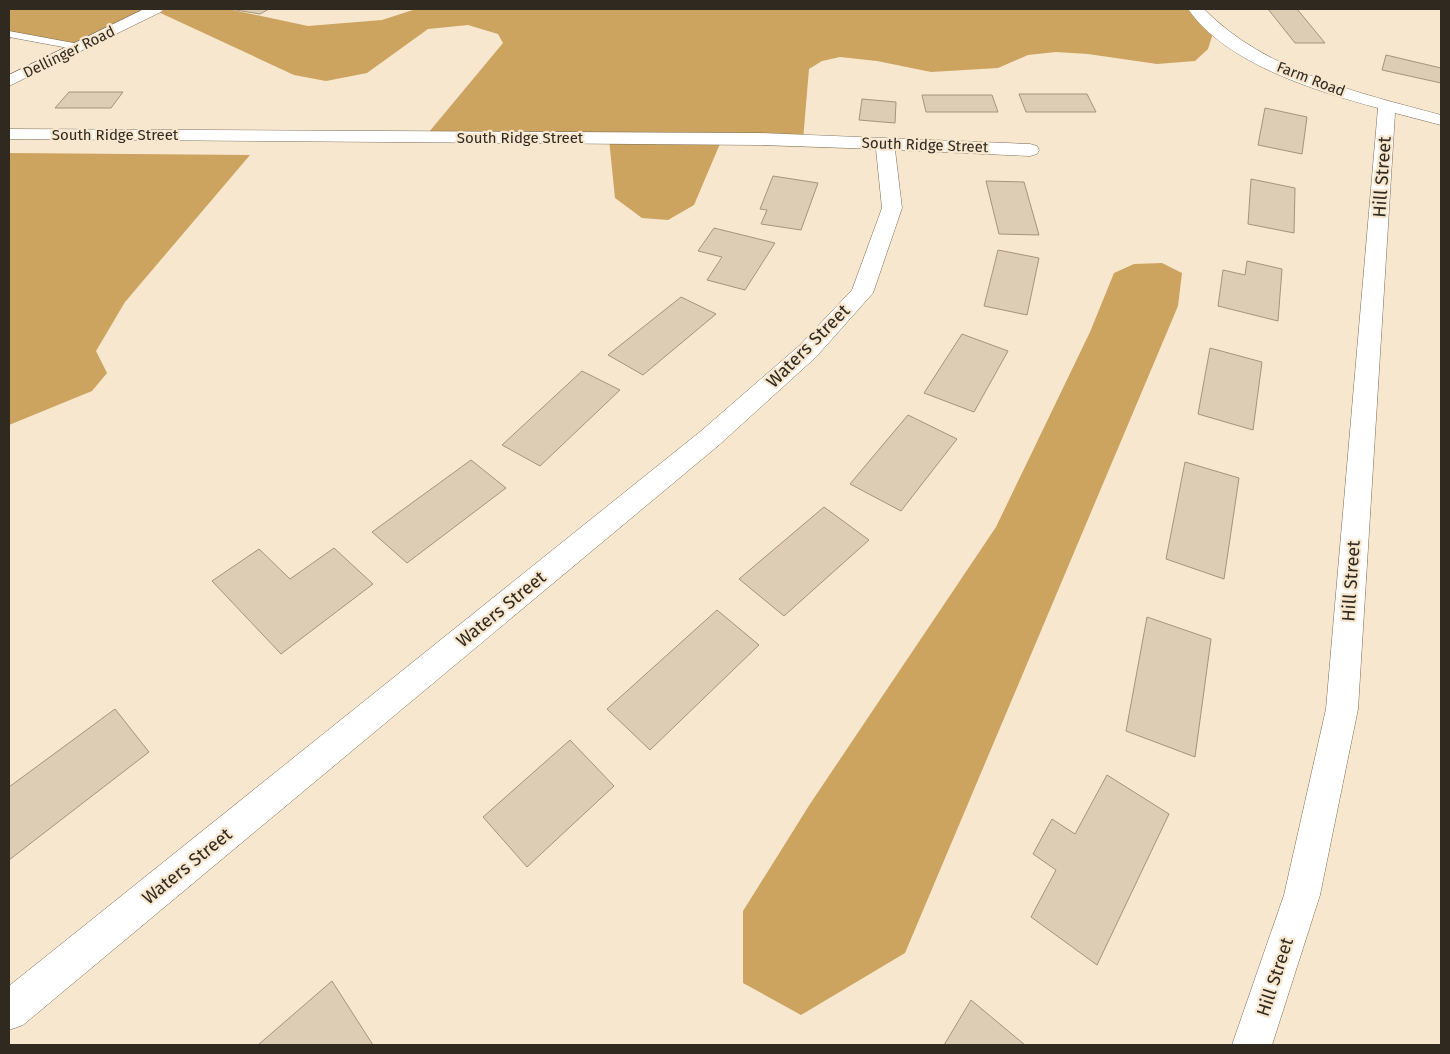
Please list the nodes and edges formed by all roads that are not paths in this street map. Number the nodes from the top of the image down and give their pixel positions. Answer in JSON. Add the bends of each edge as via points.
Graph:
{"nodes":[{"id":1,"x":156,"y":9,"type":"edge"},
{"id":2,"x":1196,"y":9,"type":"edge"},
{"id":3,"x":9,"y":34,"type":"edge"},
{"id":4,"x":79,"y":47,"type":"junction"},
{"id":5,"x":9,"y":82,"type":"edge"},
{"id":6,"x":1387,"y":106,"type":"junction"},
{"id":7,"x":1441,"y":120,"type":"edge"},
{"id":8,"x":9,"y":134,"type":"edge"},
{"id":9,"x":885,"y":144,"type":"junction"},
{"id":10,"x":1030,"y":150,"type":"dead end"},
{"id":11,"x":9,"y":1011,"type":"edge"},
{"id":12,"x":1252,"y":1045,"type":"edge"}],
"edges":[{"from":1,"to":4,"type":"street","name":"Dellinger Road"},
{"from":2,"to":6,"type":"street","name":"Farm Road","via":[[1214,30],[1240,48],[1280,68]]},
{"from":3,"to":4,"type":"lane"},
{"from":4,"to":5,"type":"street","name":"Dellinger Road"},
{"from":6,"to":7,"type":"street","name":"Farm Road"},
{"from":6,"to":12,"type":"street","name":"Hill Street","via":[[1342,709],[1302,896]]},
{"from":8,"to":9,"type":"street","name":"South Ridge Street","via":[[759,139]]},
{"from":9,"to":10,"type":"street","name":"South Ridge Street"},
{"from":9,"to":11,"type":"street","name":"Waters Street","via":[[892,208],[881,243],[862,293],[808,350],[710,438]]}]}
